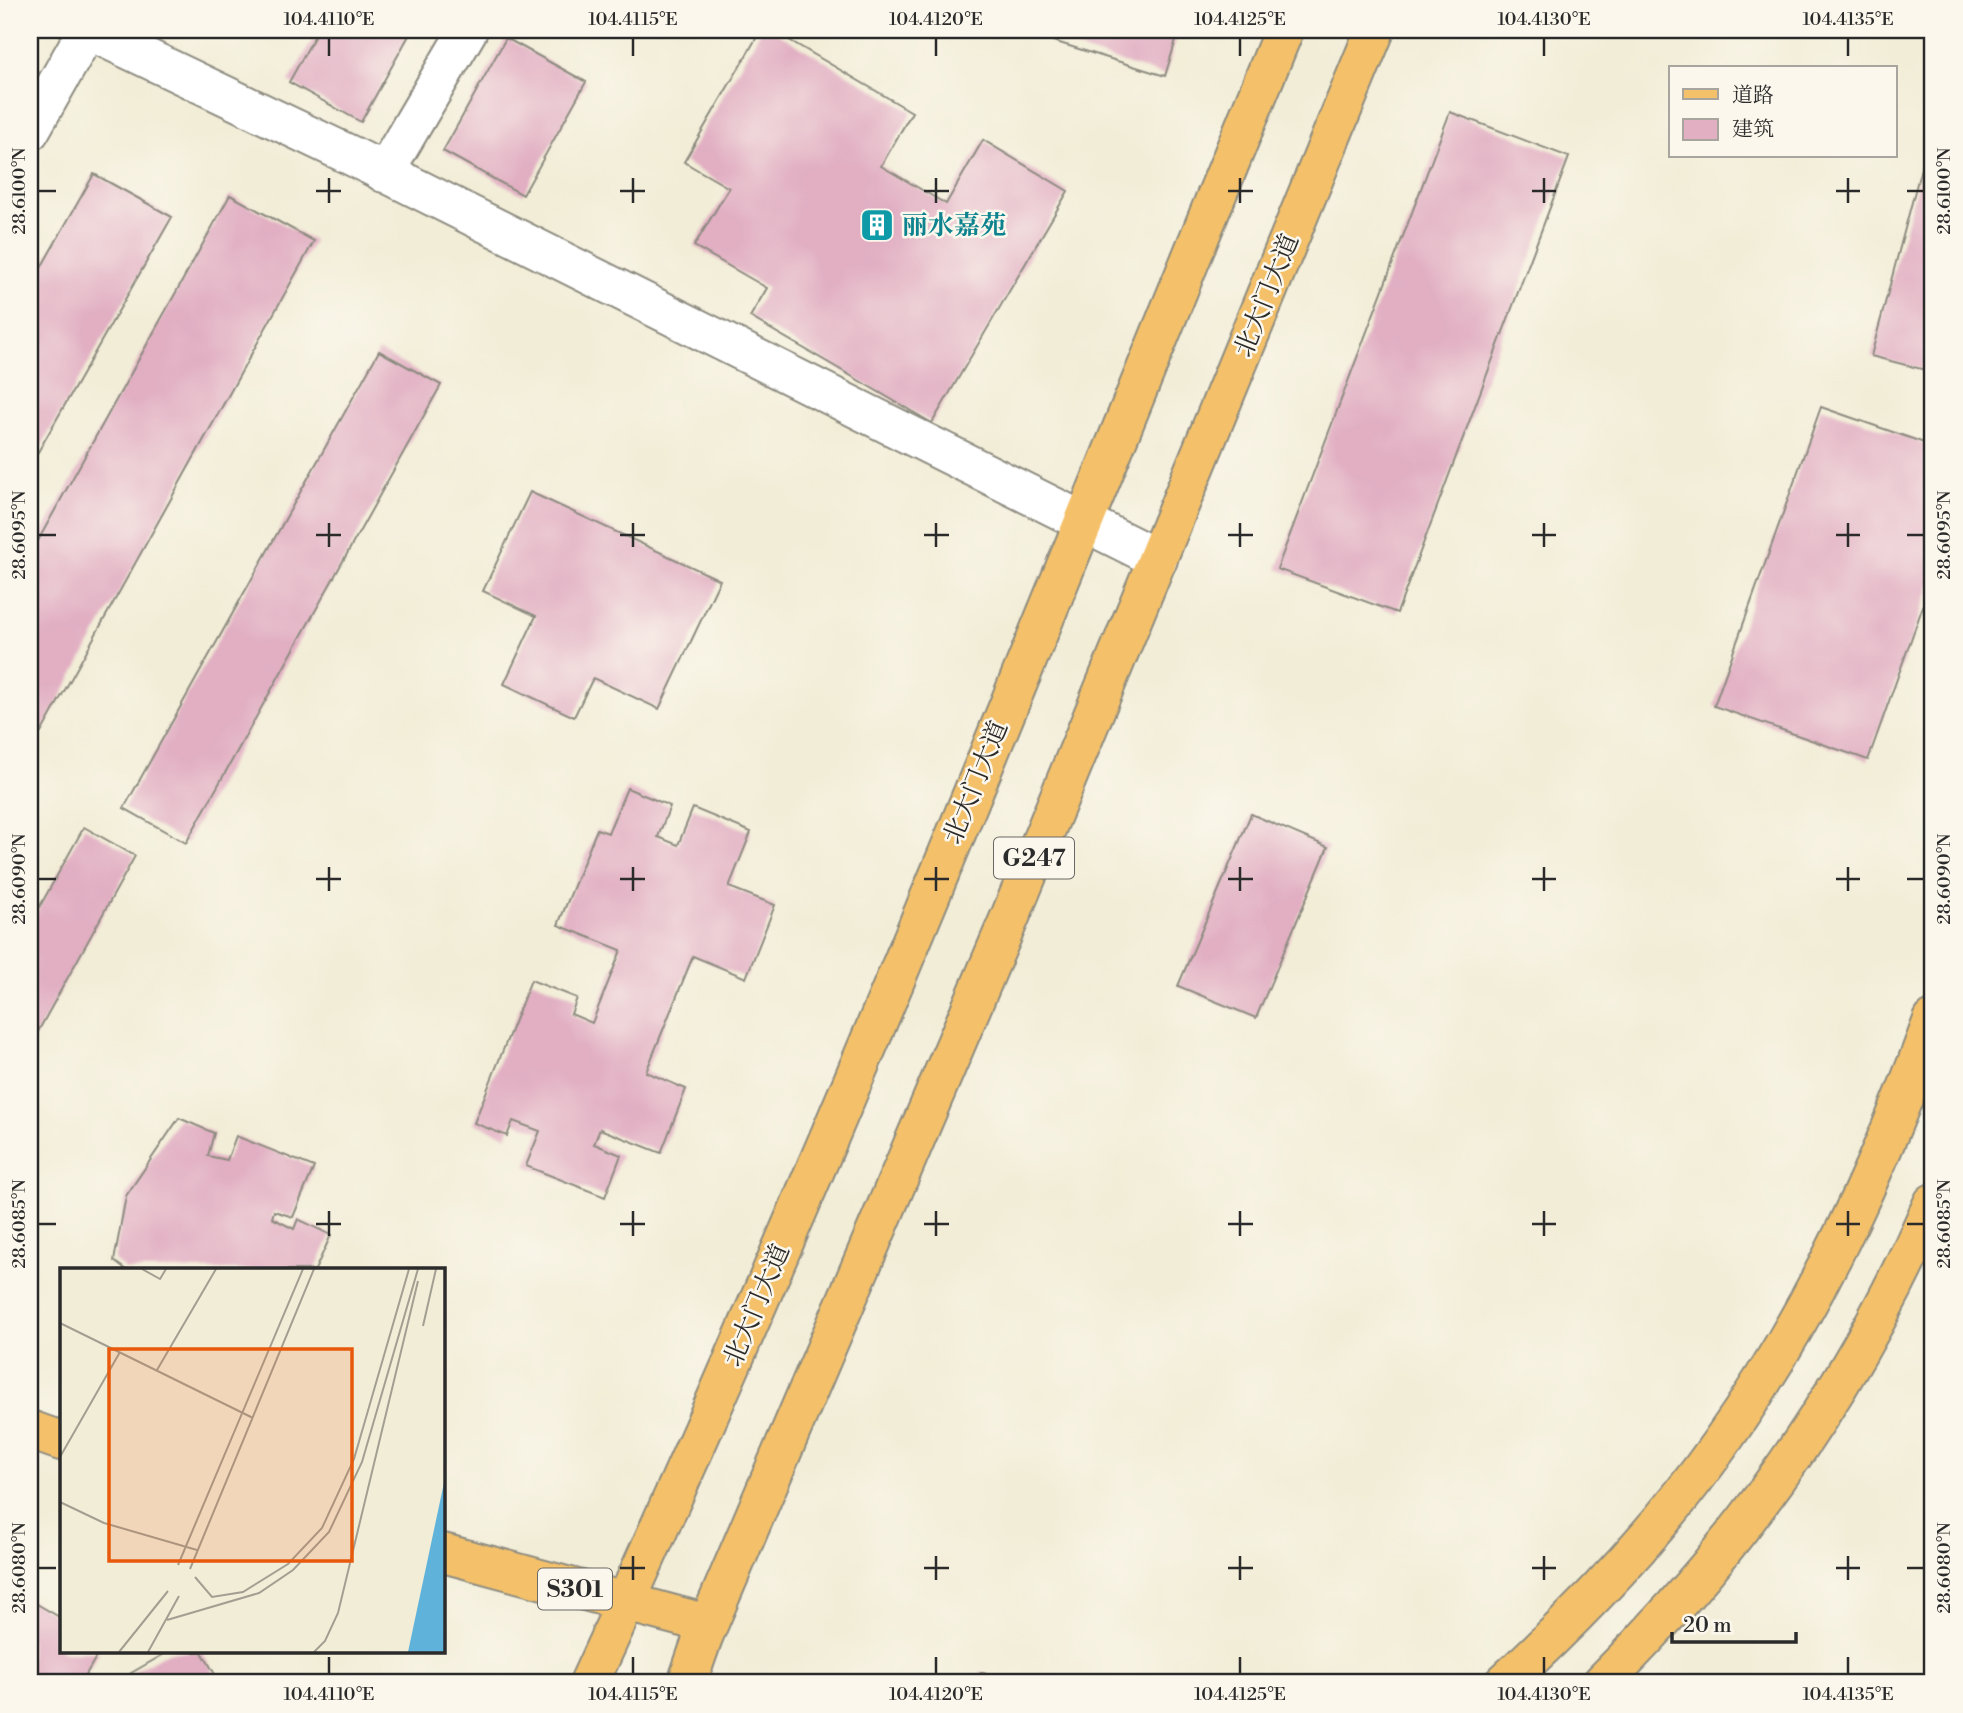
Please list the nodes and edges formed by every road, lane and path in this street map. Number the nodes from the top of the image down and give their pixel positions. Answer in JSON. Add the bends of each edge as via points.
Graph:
{"nodes":[{"id":1,"x":88,"y":30,"type":"edge"},
{"id":2,"x":468,"y":30,"type":"edge"},
{"id":3,"x":1284,"y":30,"type":"edge"},
{"id":4,"x":1375,"y":30,"type":"edge"},
{"id":5,"x":30,"y":131,"type":"edge"},
{"id":6,"x":384,"y":173,"type":"junction"},
{"id":7,"x":1082,"y":522,"type":"junction"},
{"id":8,"x":1158,"y":559,"type":"junction"},
{"id":9,"x":1933,"y":1020,"type":"edge"},
{"id":10,"x":1933,"y":1203,"type":"edge"},
{"id":11,"x":30,"y":1430,"type":"edge"},
{"id":12,"x":60,"y":1441,"type":"edge"},
{"id":13,"x":444,"y":1553,"type":"edge"},
{"id":14,"x":626,"y":1602,"type":"junction"},
{"id":15,"x":708,"y":1624,"type":"junction"},
{"id":16,"x":1609,"y":1677,"type":"edge"},
{"id":17,"x":589,"y":1683,"type":"edge"},
{"id":18,"x":687,"y":1683,"type":"edge"},
{"id":19,"x":1504,"y":1683,"type":"edge"}],
"edges":[{"from":1,"to":5,"type":"street"},
{"from":1,"to":6,"type":"street"},
{"from":2,"to":6,"type":"street"},
{"from":3,"to":7,"type":"main road","name":"北大门大道","number":"G247"},
{"from":4,"to":8,"type":"main road","name":"北大门大道","number":"G247"},
{"from":6,"to":7,"type":"street"},
{"from":7,"to":8,"type":"street"},
{"from":7,"to":14,"type":"main road","name":"北大门大道","number":"G247","via":[[822,1150]]},
{"from":8,"to":15,"type":"main road","name":"北大门大道","number":"G247","via":[[899,1182]]},
{"from":9,"to":19,"type":"main road","via":[[1860,1199],[1773,1363],[1691,1484],[1628,1560]]},
{"from":10,"to":16,"type":"main road","via":[[1858,1354],[1776,1484],[1679,1605]]},
{"from":11,"to":12,"type":"main road"},
{"from":13,"to":14,"type":"main road","number":"S301"},
{"from":14,"to":15,"type":"main road","number":"S301"},
{"from":14,"to":17,"type":"main road","name":"北大门大道","number":"G247"},
{"from":15,"to":18,"type":"main road","name":"北大门大道","number":"G247"}]}
